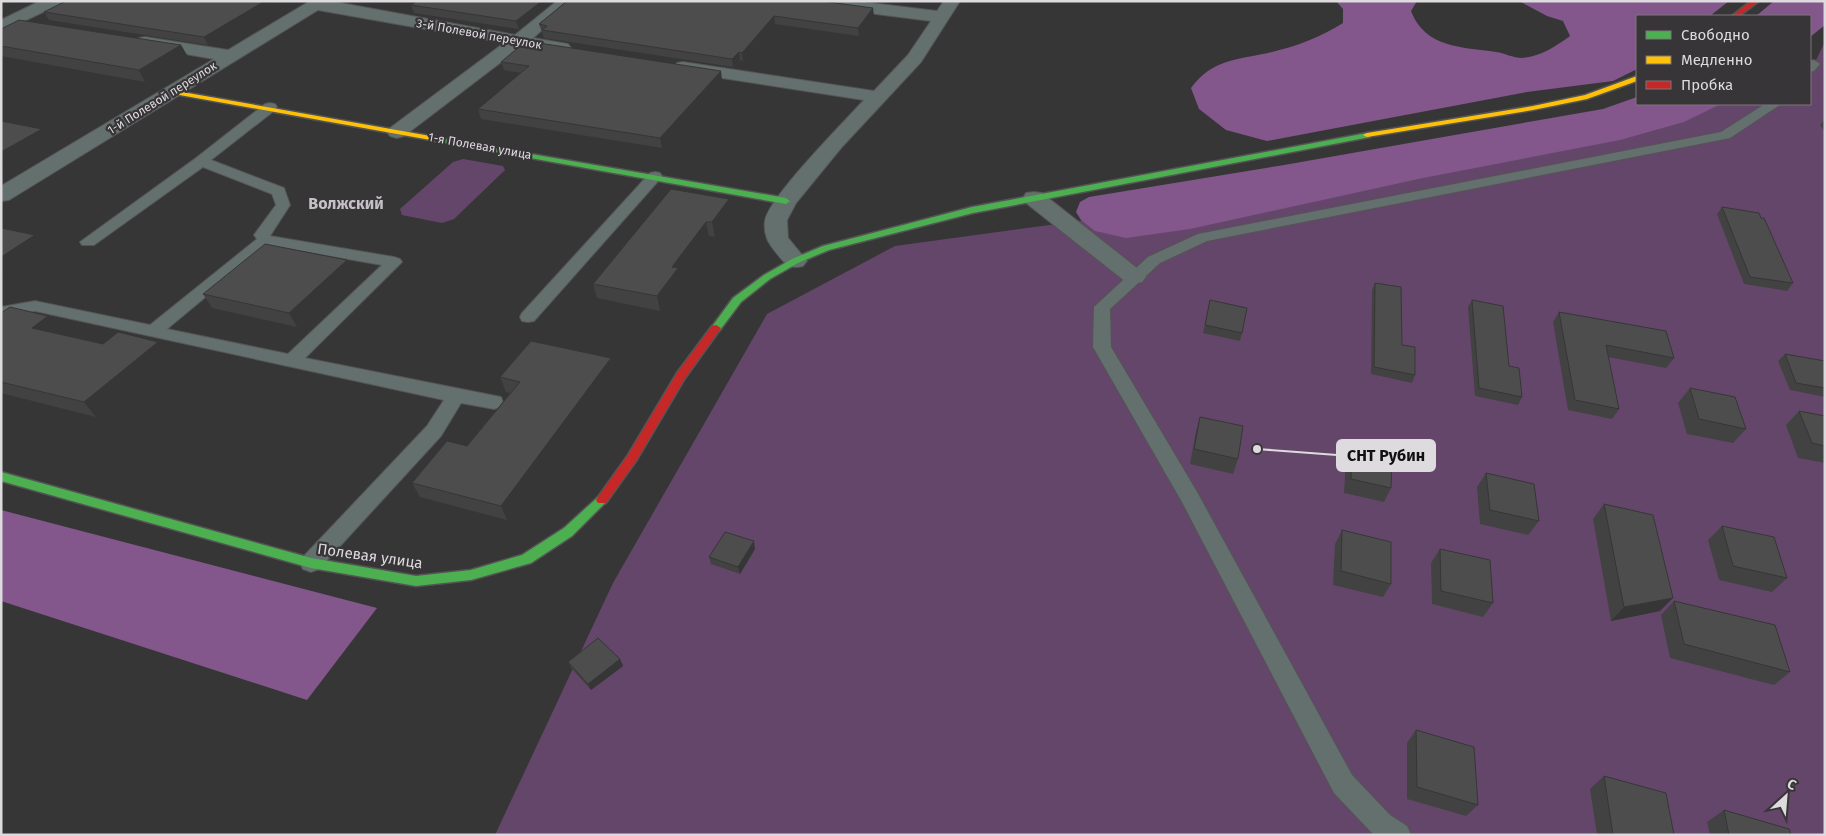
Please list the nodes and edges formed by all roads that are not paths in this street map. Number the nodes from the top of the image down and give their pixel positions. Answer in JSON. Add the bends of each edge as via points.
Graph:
{"nodes":[{"id":1,"x":54,"y":1,"type":"edge"},
{"id":2,"x":567,"y":1,"type":"edge"},
{"id":3,"x":813,"y":1,"type":"edge"},
{"id":4,"x":1756,"y":1,"type":"edge"},
{"id":5,"x":319,"y":3,"type":"edge"},
{"id":6,"x":947,"y":9,"type":"edge"},
{"id":7,"x":1736,"y":15,"type":"edge"},
{"id":8,"x":7,"y":24,"type":"edge"},
{"id":9,"x":41,"y":26,"type":"edge"},
{"id":10,"x":126,"y":39,"type":"edge"},
{"id":11,"x":518,"y":41,"type":"junction"},
{"id":12,"x":577,"y":50,"type":"edge"},
{"id":13,"x":231,"y":56,"type":"junction"},
{"id":14,"x":665,"y":64,"type":"edge"},
{"id":15,"x":1636,"y":78,"type":"edge"},
{"id":16,"x":174,"y":92,"type":"junction"},
{"id":17,"x":879,"y":97,"type":"junction"},
{"id":18,"x":1772,"y":105,"type":"edge"},
{"id":19,"x":270,"y":107,"type":"junction"},
{"id":20,"x":397,"y":132,"type":"junction"},
{"id":21,"x":201,"y":161,"type":"junction"},
{"id":22,"x":655,"y":176,"type":"junction"},
{"id":23,"x":1,"y":195,"type":"edge"},
{"id":24,"x":1034,"y":198,"type":"junction"},
{"id":25,"x":786,"y":201,"type":"junction"},
{"id":26,"x":265,"y":240,"type":"junction"},
{"id":27,"x":88,"y":242,"type":"dead end"},
{"id":28,"x":795,"y":261,"type":"junction"},
{"id":29,"x":1134,"y":277,"type":"junction"},
{"id":30,"x":1,"y":312,"type":"edge"},
{"id":31,"x":528,"y":316,"type":"dead end"},
{"id":32,"x":152,"y":332,"type":"junction"},
{"id":33,"x":290,"y":362,"type":"junction"},
{"id":34,"x":456,"y":396,"type":"junction"},
{"id":35,"x":494,"y":402,"type":"dead end"},
{"id":36,"x":1,"y":476,"type":"edge"},
{"id":37,"x":311,"y":563,"type":"junction"},
{"id":38,"x":1398,"y":835,"type":"edge"}],
"edges":[{"from":1,"to":8,"type":"street"},
{"from":2,"to":11,"type":"street"},
{"from":3,"to":6,"type":"street"},
{"from":4,"to":7,"type":"street"},
{"from":5,"to":11,"type":"street","name":"3-й Полевой переулок"},
{"from":5,"to":13,"type":"street","name":"1-й Полевой переулок"},
{"from":6,"to":17,"type":"street","via":[[915,58]]},
{"from":8,"to":9,"type":"street"},
{"from":10,"to":13,"type":"street"},
{"from":11,"to":12,"type":"street","name":"3-й Полевой переулок"},
{"from":11,"to":20,"type":"street"},
{"from":13,"to":16,"type":"street","name":"1-й Полевой переулок"},
{"from":14,"to":17,"type":"street"},
{"from":15,"to":24,"type":"street","name":"Полевая улица","via":[[1587,97],[1542,106],[1314,144]]},
{"from":16,"to":19,"type":"street","name":"1-я Полевая улица"},
{"from":16,"to":23,"type":"street","name":"1-й Полевой переулок"},
{"from":17,"to":25,"type":"street"},
{"from":18,"to":29,"type":"lane","via":[[1725,135],[1203,237],[1154,260]]},
{"from":19,"to":20,"type":"street","name":"1-я Полевая улица"},
{"from":19,"to":21,"type":"lane"},
{"from":20,"to":22,"type":"street","name":"1-я Полевая улица"},
{"from":21,"to":26,"type":"lane","via":[[279,191],[283,204],[262,235]]},
{"from":21,"to":27,"type":"lane"},
{"from":22,"to":25,"type":"street","name":"1-я Полевая улица"},
{"from":22,"to":31,"type":"lane"},
{"from":24,"to":28,"type":"street","name":"Полевая улица","via":[[864,237]]},
{"from":24,"to":29,"type":"street"},
{"from":25,"to":28,"type":"street","via":[[776,220],[777,239]]},
{"from":26,"to":32,"type":"lane"},
{"from":26,"to":33,"type":"lane","via":[[394,262]]},
{"from":28,"to":37,"type":"street","name":"Полевая улица","via":[[737,300],[681,376],[632,458],[597,506],[568,532],[526,559],[471,575],[416,581]]},
{"from":29,"to":38,"type":"lane","via":[[1102,307],[1102,348],[1190,498],[1343,784],[1381,824]]},
{"from":30,"to":32,"type":"lane","via":[[35,306]]},
{"from":32,"to":33,"type":"lane"},
{"from":33,"to":34,"type":"lane"},
{"from":34,"to":35,"type":"lane"},
{"from":34,"to":37,"type":"lane","via":[[434,431]]},
{"from":36,"to":37,"type":"street","name":"Полевая улица"}]}
